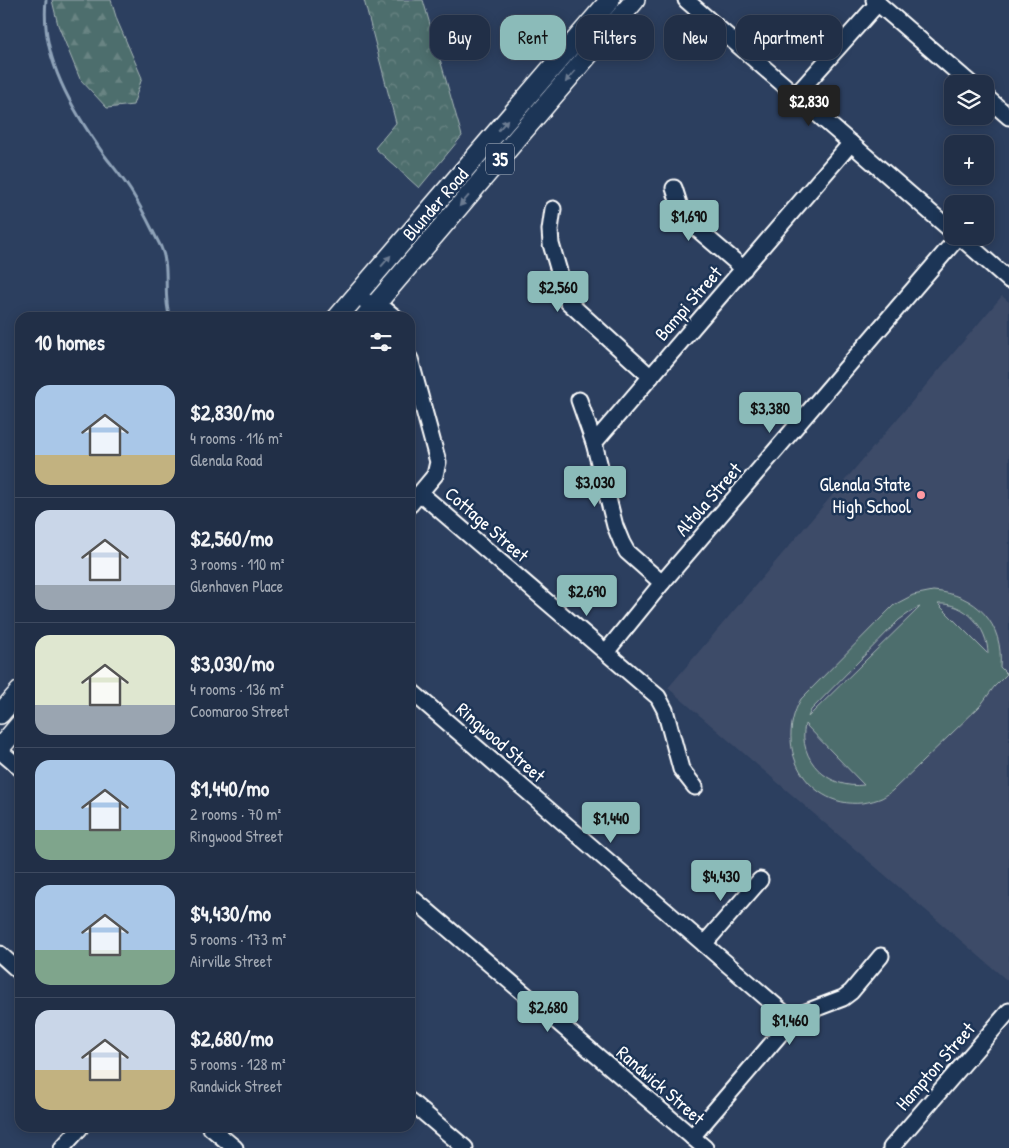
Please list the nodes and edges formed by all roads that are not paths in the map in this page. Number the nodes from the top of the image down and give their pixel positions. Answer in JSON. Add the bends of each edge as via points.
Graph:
{"nodes":[{"id":1,"x":610,"y":0,"type":"edge"},
{"id":2,"x":635,"y":0,"type":"edge"},
{"id":3,"x":686,"y":0,"type":"edge"},
{"id":4,"x":876,"y":2,"type":"edge"},
{"id":5,"x":961,"y":75,"type":"edge"},
{"id":6,"x":796,"y":95,"type":"junction"},
{"id":7,"x":994,"y":104,"type":"edge"},
{"id":8,"x":1009,"y":117,"type":"edge"},
{"id":9,"x":851,"y":143,"type":"junction"},
{"id":10,"x":674,"y":188,"type":"dead end"},
{"id":11,"x":553,"y":209,"type":"dead end"},
{"id":12,"x":944,"y":224,"type":"edge"},
{"id":13,"x":951,"y":245,"type":"edge"},
{"id":14,"x":969,"y":245,"type":"edge"},
{"id":15,"x":744,"y":269,"type":"junction"},
{"id":16,"x":1009,"y":280,"type":"edge"},
{"id":17,"x":354,"y":298,"type":"junction"},
{"id":18,"x":369,"y":311,"type":"edge"},
{"id":19,"x":342,"y":312,"type":"edge"},
{"id":20,"x":415,"y":377,"type":"edge"},
{"id":21,"x":651,"y":377,"type":"junction"},
{"id":22,"x":579,"y":400,"type":"dead end"},
{"id":23,"x":594,"y":443,"type":"junction"},
{"id":24,"x":420,"y":494,"type":"junction"},
{"id":25,"x":415,"y":500,"type":"edge"},
{"id":26,"x":662,"y":583,"type":"junction"},
{"id":27,"x":606,"y":652,"type":"junction"},
{"id":28,"x":415,"y":694,"type":"edge"},
{"id":29,"x":15,"y":697,"type":"edge"},
{"id":30,"x":0,"y":714,"type":"edge"},
{"id":31,"x":15,"y":730,"type":"edge"},
{"id":32,"x":0,"y":749,"type":"edge"},
{"id":33,"x":15,"y":763,"type":"edge"},
{"id":34,"x":695,"y":787,"type":"dead end"},
{"id":35,"x":760,"y":880,"type":"dead end"},
{"id":36,"x":415,"y":900,"type":"edge"},
{"id":37,"x":704,"y":944,"type":"junction"},
{"id":38,"x":0,"y":954,"type":"edge"},
{"id":39,"x":881,"y":956,"type":"dead end"},
{"id":40,"x":15,"y":968,"type":"edge"},
{"id":41,"x":1009,"y":1010,"type":"edge"},
{"id":42,"x":792,"y":1020,"type":"junction"},
{"id":43,"x":415,"y":1105,"type":"edge"},
{"id":44,"x":76,"y":1132,"type":"edge"},
{"id":45,"x":216,"y":1132,"type":"edge"},
{"id":46,"x":692,"y":1137,"type":"junction"},
{"id":47,"x":62,"y":1148,"type":"edge"},
{"id":48,"x":235,"y":1148,"type":"edge"},
{"id":49,"x":464,"y":1148,"type":"edge"},
{"id":50,"x":705,"y":1148,"type":"edge"},
{"id":51,"x":892,"y":1148,"type":"edge"}],
"edges":[{"from":17,"to":1,"type":"main road","name":"Blunder Road","number":"35","one_way":true},
{"from":2,"to":18,"type":"main road","name":"Blunder Road","number":"35","one_way":true},
{"from":3,"to":6,"type":"street"},
{"from":4,"to":5,"type":"street"},
{"from":4,"to":6,"type":"street"},
{"from":6,"to":9,"type":"street"},
{"from":7,"to":8,"type":"street"},
{"from":9,"to":12,"type":"street"},
{"from":9,"to":15,"type":"street","name":"Bampi Street"},
{"from":10,"to":15,"type":"street","via":[[681,210],[690,223]]},
{"from":11,"to":21,"type":"street","via":[[551,244],[568,302]]},
{"from":13,"to":26,"type":"street","name":"Altola Street"},
{"from":14,"to":16,"type":"street"},
{"from":15,"to":21,"type":"street","name":"Bampi Street"},
{"from":17,"to":18,"type":"street"},
{"from":17,"to":19,"type":"main road","name":"Blunder Road","number":"35"},
{"from":20,"to":24,"type":"street","via":[[438,462],[435,475]]},
{"from":21,"to":23,"type":"street","name":"Bampi Street"},
{"from":22,"to":23,"type":"street"},
{"from":23,"to":26,"type":"street","via":[[622,543],[627,552]]},
{"from":24,"to":25,"type":"street"},
{"from":24,"to":27,"type":"street","name":"Cottage Street"},
{"from":26,"to":27,"type":"street","name":"Altola Street"},
{"from":27,"to":34,"type":"street","name":"Cottage Street","via":[[658,697],[681,769]]},
{"from":28,"to":37,"type":"street","name":"Ringwood Street"},
{"from":29,"to":30,"type":"main road"},
{"from":31,"to":32,"type":"main road"},
{"from":32,"to":33,"type":"street"},
{"from":35,"to":37,"type":"street"},
{"from":36,"to":46,"type":"street","name":"Randwick Street"},
{"from":37,"to":42,"type":"street","name":"Ringwood Street"},
{"from":38,"to":40,"type":"street"},
{"from":39,"to":42,"type":"street","via":[[843,998]]},
{"from":41,"to":51,"type":"street","name":"Hampton Street"},
{"from":42,"to":46,"type":"street"},
{"from":43,"to":49,"type":"street"},
{"from":44,"to":47,"type":"street"},
{"from":45,"to":48,"type":"street"},
{"from":46,"to":50,"type":"street","name":"Randwick Street"}]}
